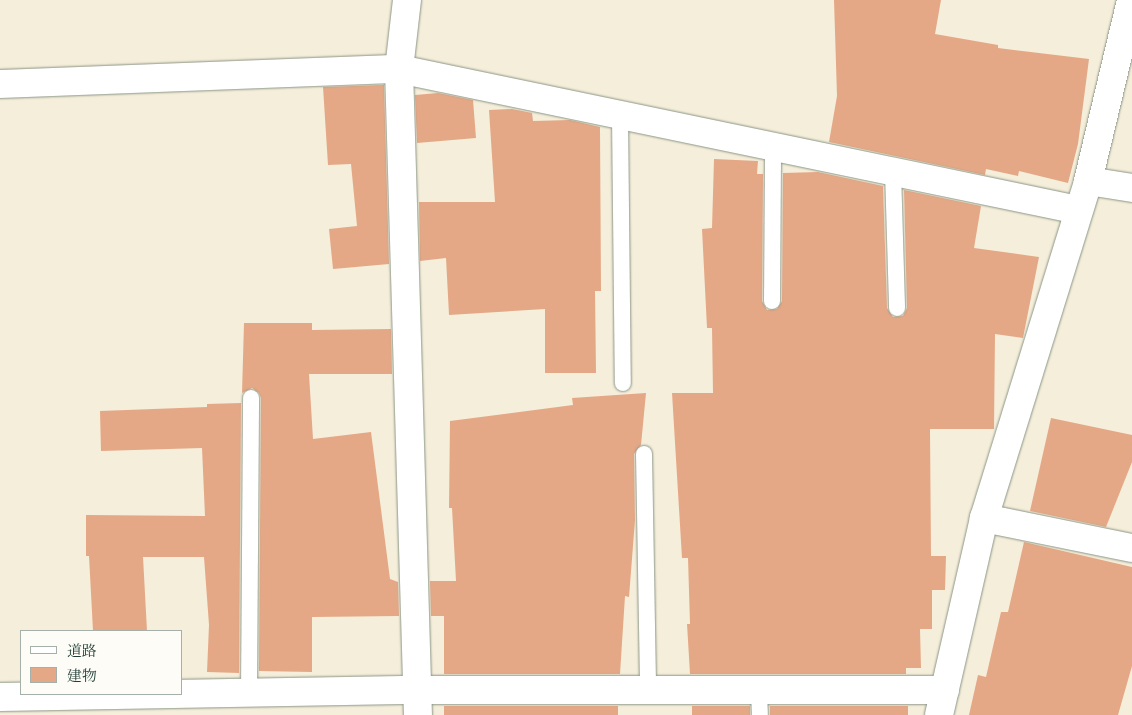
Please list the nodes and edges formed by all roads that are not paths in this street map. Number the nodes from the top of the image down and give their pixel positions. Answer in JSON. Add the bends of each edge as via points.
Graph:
{"nodes":[{"id":1,"x":407,"y":0,"type":"edge"},
{"id":2,"x":1131,"y":0,"type":"edge"},
{"id":3,"x":1125,"y":60,"type":"edge"},
{"id":4,"x":400,"y":69,"type":"junction"},
{"id":5,"x":0,"y":84,"type":"edge"},
{"id":6,"x":620,"y":114,"type":"junction"},
{"id":7,"x":773,"y":146,"type":"junction"},
{"id":8,"x":893,"y":171,"type":"junction"},
{"id":9,"x":1088,"y":182,"type":"junction"},
{"id":10,"x":1132,"y":188,"type":"edge"},
{"id":11,"x":1078,"y":210,"type":"junction"},
{"id":12,"x":772,"y":301,"type":"dead end"},
{"id":13,"x":897,"y":308,"type":"dead end"},
{"id":14,"x":623,"y":383,"type":"dead end"},
{"id":15,"x":251,"y":398,"type":"dead end"},
{"id":16,"x":644,"y":454,"type":"dead end"},
{"id":17,"x":984,"y":518,"type":"junction"},
{"id":18,"x":1132,"y":548,"type":"edge"},
{"id":19,"x":648,"y":690,"type":"junction"},
{"id":20,"x":249,"y":693,"type":"junction"},
{"id":21,"x":182,"y":694,"type":"edge"},
{"id":22,"x":124,"y":695,"type":"edge"},
{"id":23,"x":0,"y":697,"type":"edge"},
{"id":24,"x":759,"y":702,"type":"edge"},
{"id":25,"x":942,"y":702,"type":"edge"},
{"id":26,"x":417,"y":703,"type":"edge"}],
"edges":[{"from":1,"to":4,"type":"street"},
{"from":2,"to":3,"type":"street"},
{"from":3,"to":9,"type":"street"},
{"from":4,"to":5,"type":"street"},
{"from":4,"to":6,"type":"street"},
{"from":4,"to":26,"type":"street"},
{"from":6,"to":7,"type":"street"},
{"from":6,"to":14,"type":"lane"},
{"from":7,"to":8,"type":"street"},
{"from":7,"to":12,"type":"lane"},
{"from":8,"to":11,"type":"street"},
{"from":8,"to":13,"type":"lane"},
{"from":9,"to":10,"type":"street"},
{"from":9,"to":11,"type":"street"},
{"from":11,"to":17,"type":"street"},
{"from":15,"to":20,"type":"lane"},
{"from":16,"to":19,"type":"lane"},
{"from":17,"to":18,"type":"street"},
{"from":17,"to":25,"type":"street"},
{"from":19,"to":24,"type":"street"},
{"from":19,"to":26,"type":"street"},
{"from":20,"to":21,"type":"street"},
{"from":20,"to":26,"type":"street"},
{"from":22,"to":23,"type":"street"},
{"from":24,"to":25,"type":"street"}]}
